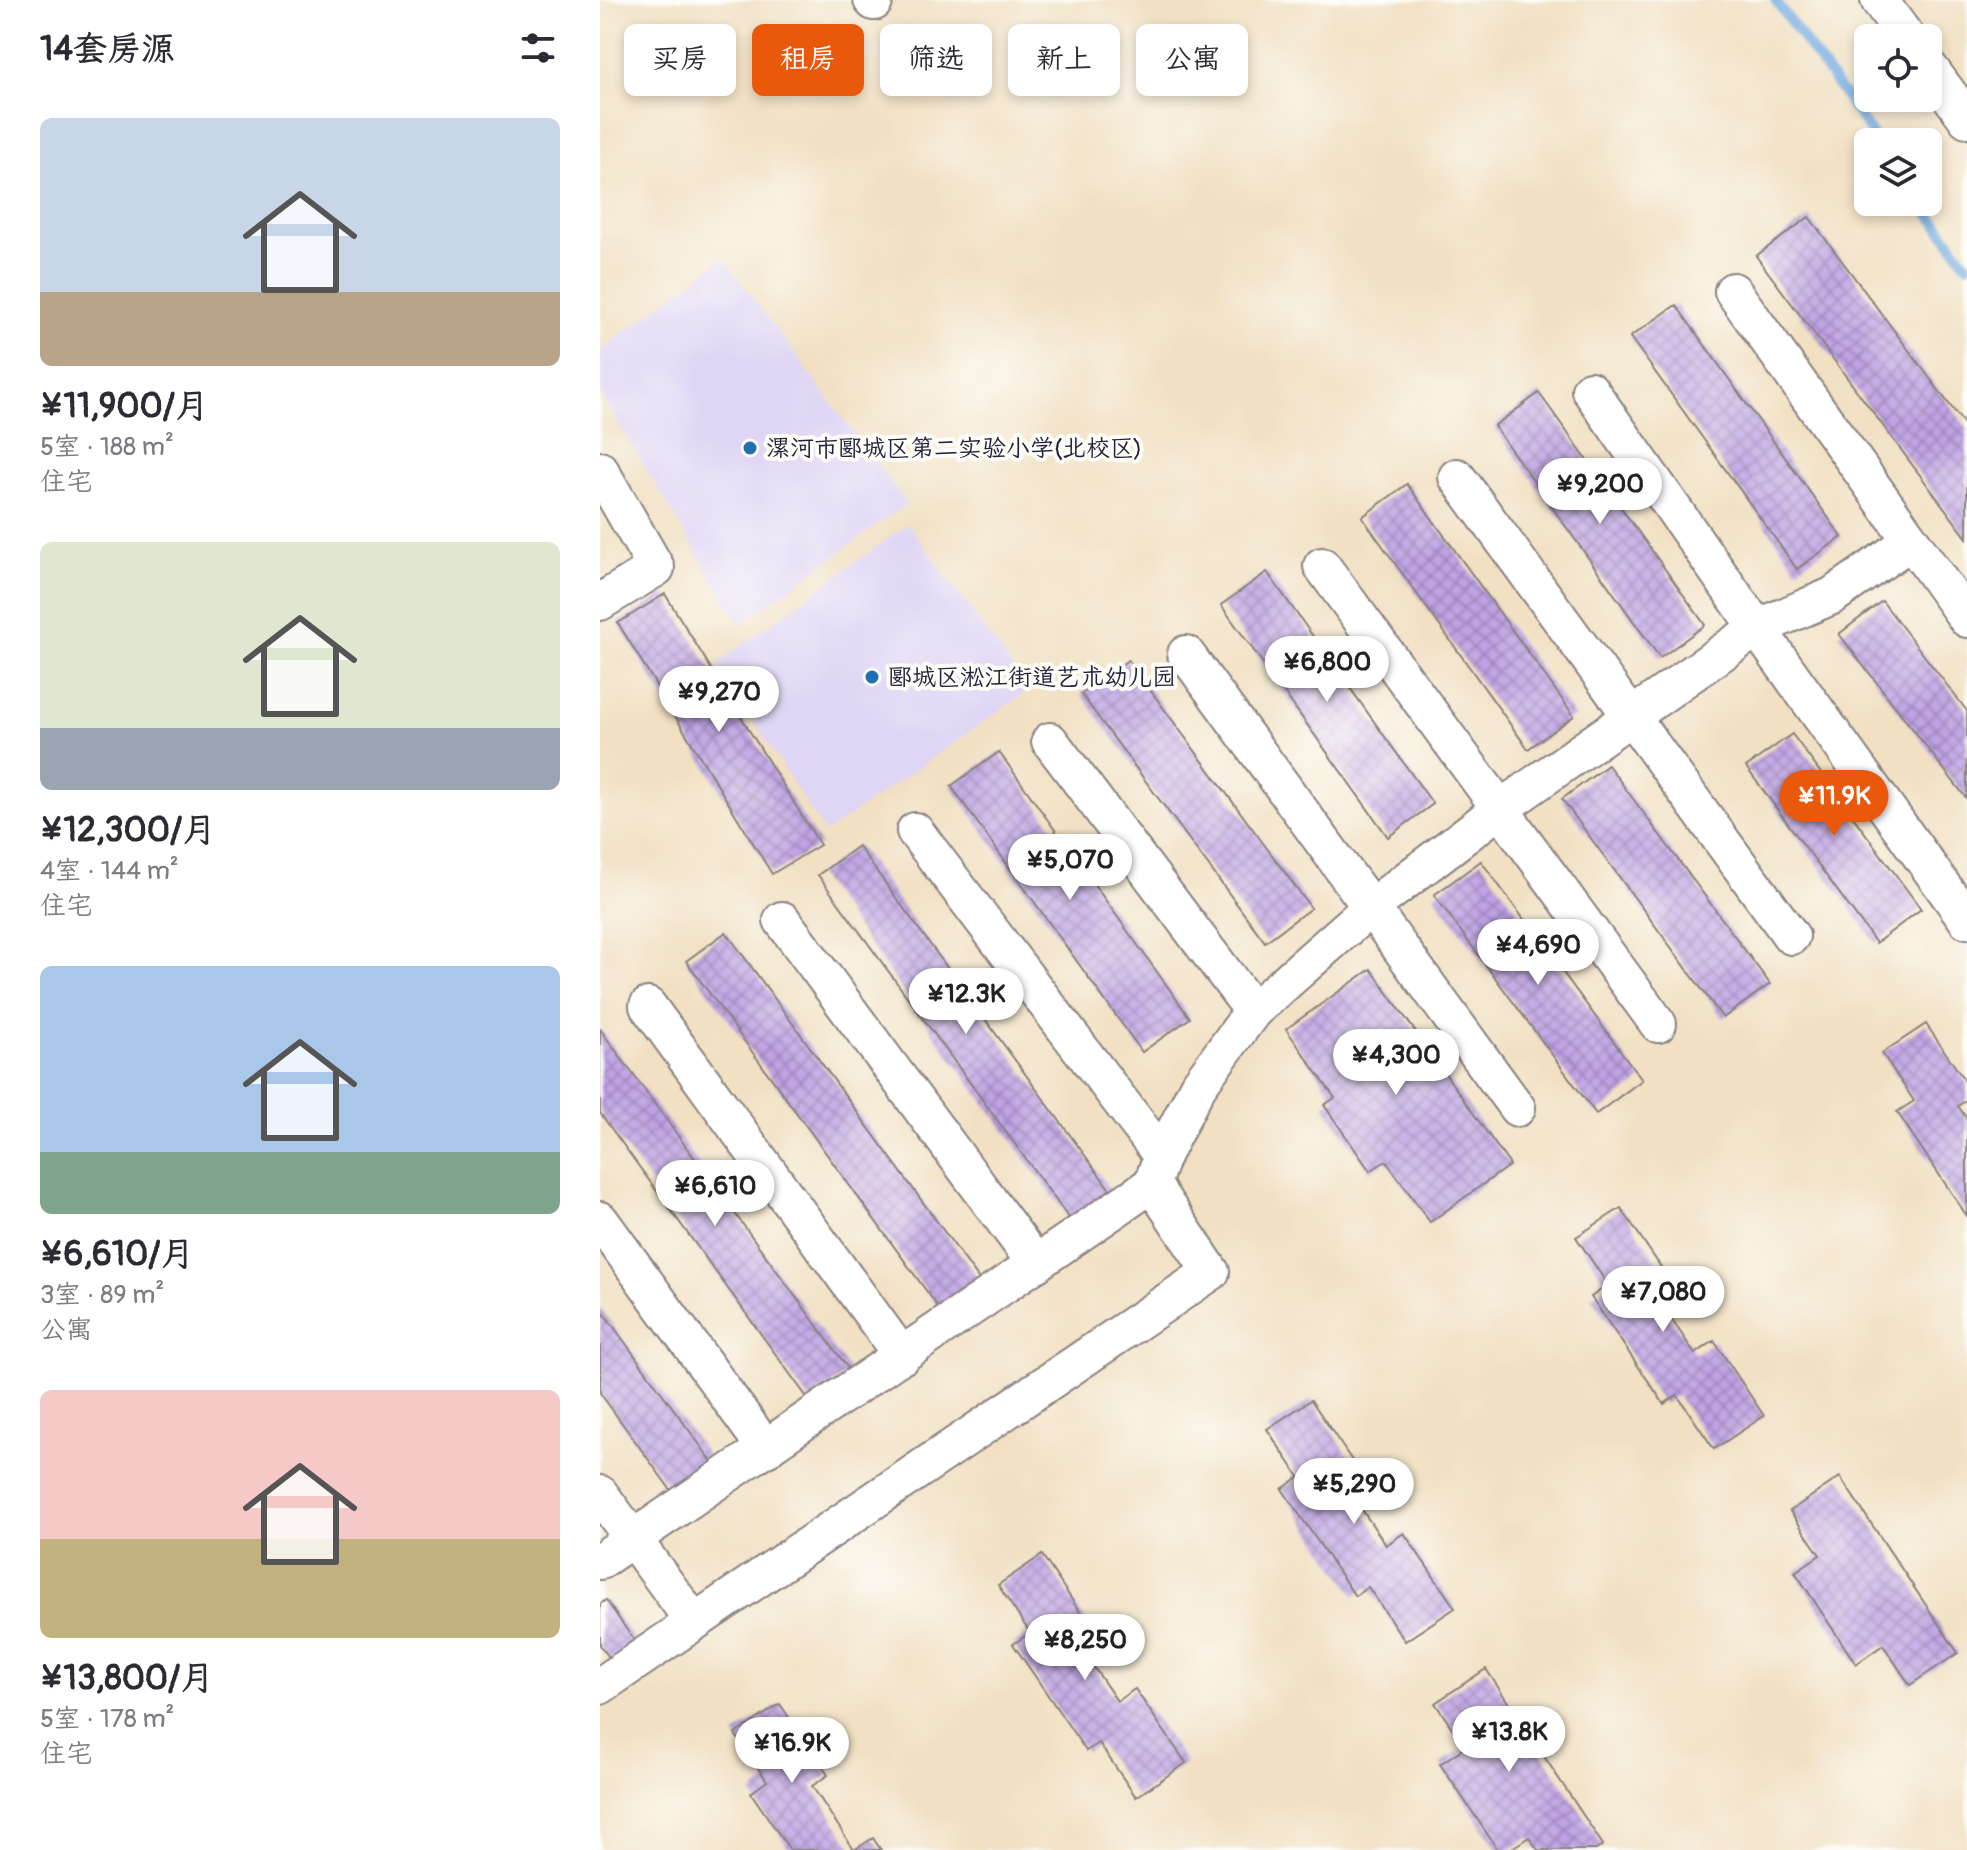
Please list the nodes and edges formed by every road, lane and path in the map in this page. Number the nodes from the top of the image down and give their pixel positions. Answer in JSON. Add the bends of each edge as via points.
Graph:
{"nodes":[{"id":1,"x":1879,"y":0,"type":"edge"},
{"id":2,"x":1897,"y":24,"type":"edge"},
{"id":3,"x":1942,"y":85,"type":"edge"},
{"id":4,"x":1967,"y":119,"type":"edge"},
{"id":5,"x":1733,"y":291,"type":"dead end"},
{"id":6,"x":1590,"y":390,"type":"dead end"},
{"id":7,"x":600,"y":470,"type":"edge"},
{"id":8,"x":1457,"y":477,"type":"dead end"},
{"id":9,"x":1911,"y":541,"type":"junction"},
{"id":10,"x":1322,"y":566,"type":"dead end"},
{"id":11,"x":600,"y":602,"type":"edge"},
{"id":12,"x":1967,"y":619,"type":"edge"},
{"id":13,"x":1757,"y":628,"type":"junction"},
{"id":14,"x":1186,"y":654,"type":"dead end"},
{"id":15,"x":1631,"y":716,"type":"junction"},
{"id":16,"x":1050,"y":741,"type":"dead end"},
{"id":17,"x":1501,"y":808,"type":"junction"},
{"id":18,"x":915,"y":831,"type":"dead end"},
{"id":19,"x":1370,"y":908,"type":"junction"},
{"id":20,"x":782,"y":920,"type":"dead end"},
{"id":21,"x":1967,"y":920,"type":"edge"},
{"id":22,"x":1791,"y":936,"type":"dead end"},
{"id":23,"x":648,"y":1006,"type":"dead end"},
{"id":24,"x":1253,"y":1011,"type":"junction"},
{"id":25,"x":1658,"y":1024,"type":"dead end"},
{"id":26,"x":1517,"y":1108,"type":"dead end"},
{"id":27,"x":1157,"y":1170,"type":"junction"},
{"id":28,"x":600,"y":1220,"type":"edge"},
{"id":29,"x":1036,"y":1264,"type":"junction"},
{"id":30,"x":902,"y":1356,"type":"junction"},
{"id":31,"x":766,"y":1449,"type":"junction"},
{"id":32,"x":600,"y":1494,"type":"edge"},
{"id":33,"x":633,"y":1538,"type":"junction"},
{"id":34,"x":600,"y":1561,"type":"edge"},
{"id":35,"x":694,"y":1622,"type":"junction"},
{"id":36,"x":600,"y":1686,"type":"edge"}],
"edges":[{"from":1,"to":2,"type":"street"},
{"from":3,"to":4,"type":"street"},
{"from":5,"to":9,"type":"street"},
{"from":6,"to":13,"type":"street"},
{"from":7,"to":11,"type":"street","via":[[656,568]]},
{"from":8,"to":15,"type":"street"},
{"from":9,"to":12,"type":"street"},
{"from":9,"to":13,"type":"street","via":[[1832,596]]},
{"from":10,"to":17,"type":"street"},
{"from":13,"to":15,"type":"street"},
{"from":13,"to":21,"type":"street"},
{"from":14,"to":19,"type":"street"},
{"from":15,"to":17,"type":"street"},
{"from":15,"to":22,"type":"street"},
{"from":16,"to":24,"type":"street"},
{"from":17,"to":19,"type":"street"},
{"from":17,"to":25,"type":"street"},
{"from":18,"to":27,"type":"street"},
{"from":19,"to":24,"type":"street"},
{"from":19,"to":26,"type":"street"},
{"from":20,"to":29,"type":"street"},
{"from":23,"to":30,"type":"street"},
{"from":24,"to":27,"type":"street","via":[[1198,1086]]},
{"from":27,"to":29,"type":"street"},
{"from":27,"to":35,"type":"street","via":[[1211,1272]]},
{"from":28,"to":31,"type":"street"},
{"from":29,"to":30,"type":"street"},
{"from":30,"to":31,"type":"street"},
{"from":31,"to":33,"type":"street"},
{"from":32,"to":33,"type":"street"},
{"from":33,"to":34,"type":"street"},
{"from":33,"to":35,"type":"street"},
{"from":35,"to":36,"type":"street"}]}
